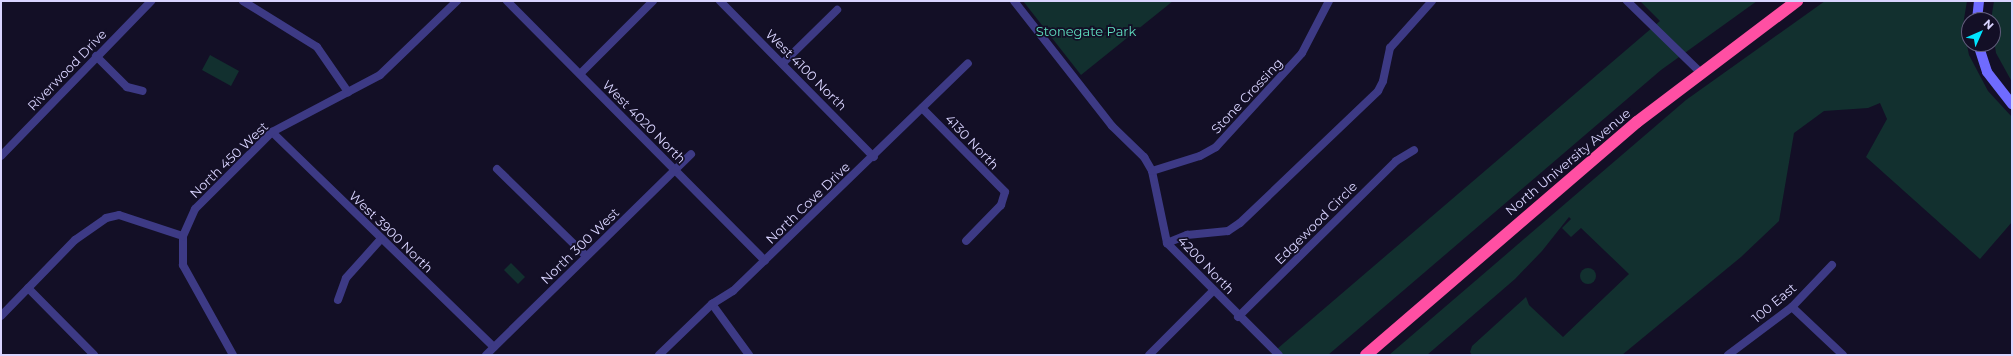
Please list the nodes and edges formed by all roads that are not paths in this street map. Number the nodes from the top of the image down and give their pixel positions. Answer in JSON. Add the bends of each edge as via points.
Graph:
{"nodes":[{"id":1,"x":151,"y":1,"type":"edge"},
{"id":2,"x":243,"y":1,"type":"edge"},
{"id":3,"x":457,"y":1,"type":"edge"},
{"id":4,"x":506,"y":1,"type":"edge"},
{"id":5,"x":653,"y":1,"type":"edge"},
{"id":6,"x":720,"y":1,"type":"edge"},
{"id":7,"x":1014,"y":1,"type":"edge"},
{"id":8,"x":1329,"y":1,"type":"edge"},
{"id":9,"x":1627,"y":1,"type":"edge"},
{"id":10,"x":1796,"y":1,"type":"edge"},
{"id":11,"x":1979,"y":1,"type":"edge"},
{"id":12,"x":1430,"y":2,"type":"edge"},
{"id":13,"x":837,"y":10,"type":"dead end"},
{"id":14,"x":1978,"y":12,"type":"edge"},
{"id":15,"x":1981,"y":52,"type":"edge"},
{"id":16,"x":96,"y":56,"type":"junction"},
{"id":17,"x":782,"y":63,"type":"junction"},
{"id":18,"x":968,"y":63,"type":"dead end"},
{"id":19,"x":1700,"y":72,"type":"junction"},
{"id":20,"x":580,"y":74,"type":"junction"},
{"id":21,"x":143,"y":91,"type":"dead end"},
{"id":22,"x":348,"y":92,"type":"junction"},
{"id":23,"x":2012,"y":104,"type":"edge"},
{"id":24,"x":922,"y":108,"type":"junction"},
{"id":25,"x":272,"y":132,"type":"junction"},
{"id":26,"x":1414,"y":150,"type":"dead end"},
{"id":27,"x":691,"y":154,"type":"dead end"},
{"id":28,"x":1,"y":156,"type":"edge"},
{"id":29,"x":874,"y":157,"type":"junction"},
{"id":30,"x":497,"y":169,"type":"dead end"},
{"id":31,"x":675,"y":170,"type":"junction"},
{"id":32,"x":1152,"y":171,"type":"junction"},
{"id":33,"x":183,"y":236,"type":"junction"},
{"id":34,"x":381,"y":239,"type":"junction"},
{"id":35,"x":966,"y":241,"type":"dead end"},
{"id":36,"x":1167,"y":243,"type":"junction"},
{"id":37,"x":586,"y":256,"type":"junction"},
{"id":38,"x":765,"y":260,"type":"junction"},
{"id":39,"x":1832,"y":265,"type":"dead end"},
{"id":40,"x":28,"y":288,"type":"junction"},
{"id":41,"x":1213,"y":291,"type":"junction"},
{"id":42,"x":338,"y":300,"type":"dead end"},
{"id":43,"x":712,"y":304,"type":"junction"},
{"id":44,"x":1792,"y":307,"type":"junction"},
{"id":45,"x":1,"y":316,"type":"edge"},
{"id":46,"x":1238,"y":317,"type":"junction"},
{"id":47,"x":494,"y":347,"type":"junction"},
{"id":48,"x":94,"y":355,"type":"edge"},
{"id":49,"x":233,"y":355,"type":"edge"},
{"id":50,"x":486,"y":355,"type":"edge"},
{"id":51,"x":659,"y":355,"type":"edge"},
{"id":52,"x":749,"y":355,"type":"edge"},
{"id":53,"x":1149,"y":355,"type":"edge"},
{"id":54,"x":1279,"y":355,"type":"edge"},
{"id":55,"x":1366,"y":355,"type":"edge"},
{"id":56,"x":1728,"y":355,"type":"edge"},
{"id":57,"x":1843,"y":355,"type":"edge"}],
"edges":[{"from":1,"to":16,"type":"street","name":"Riverwood Drive"},
{"from":2,"to":22,"type":"street","via":[[317,47]]},
{"from":3,"to":22,"type":"street","name":"North 450 West","via":[[394,65]]},
{"from":4,"to":20,"type":"street","name":"West 4020 North"},
{"from":5,"to":20,"type":"street"},
{"from":6,"to":17,"type":"street","name":"West 4100 North"},
{"from":7,"to":32,"type":"street","via":[[1112,126],[1144,157]]},
{"from":8,"to":32,"type":"street","name":"Stone Crossing","via":[[1302,53],[1216,147],[1200,156]]},
{"from":9,"to":19,"type":"street"},
{"from":10,"to":19,"type":"highway","name":"North University Avenue"},
{"from":11,"to":14,"type":"main road"},
{"from":12,"to":36,"type":"street","via":[[1390,48],[1384,80],[1378,90],[1240,223],[1228,231],[1187,235]]},
{"from":13,"to":17,"type":"street"},
{"from":15,"to":23,"type":"main road","via":[[1987,72]]},
{"from":16,"to":21,"type":"street","via":[[127,87]]},
{"from":16,"to":28,"type":"street","name":"Riverwood Drive"},
{"from":17,"to":29,"type":"street","name":"West 4100 North"},
{"from":18,"to":24,"type":"street","name":"North Cove Drive"},
{"from":19,"to":55,"type":"highway","name":"North University Avenue","via":[[1599,154]]},
{"from":20,"to":31,"type":"street","name":"West 4020 North"},
{"from":22,"to":25,"type":"street","name":"North 450 West"},
{"from":24,"to":29,"type":"street","name":"North Cove Drive"},
{"from":24,"to":35,"type":"street","name":"4130 North","via":[[1005,192],[1001,205]]},
{"from":25,"to":33,"type":"street","name":"North 450 West","via":[[195,209]]},
{"from":25,"to":34,"type":"street","name":"West 3900 North"},
{"from":26,"to":46,"type":"street","name":"Edgewood Circle","via":[[1396,161]]},
{"from":27,"to":31,"type":"street","name":"North 300 West"},
{"from":29,"to":38,"type":"street","name":"North Cove Drive"},
{"from":30,"to":37,"type":"street"},
{"from":31,"to":37,"type":"street","name":"North 300 West"},
{"from":31,"to":38,"type":"street","name":"West 4020 North"},
{"from":32,"to":36,"type":"street","name":"4200 North"},
{"from":33,"to":40,"type":"street","via":[[119,215],[106,218],[74,240]]},
{"from":33,"to":49,"type":"street","via":[[181,253],[186,273]]},
{"from":34,"to":42,"type":"street","via":[[346,278]]},
{"from":34,"to":47,"type":"street","name":"West 3900 North"},
{"from":36,"to":41,"type":"street","name":"4200 North"},
{"from":37,"to":47,"type":"street","name":"North 300 West"},
{"from":38,"to":43,"type":"street","name":"North Cove Drive","via":[[733,291]]},
{"from":39,"to":44,"type":"street","name":"100 East"},
{"from":40,"to":45,"type":"street"},
{"from":40,"to":48,"type":"street"},
{"from":41,"to":46,"type":"street","name":"4200 North"},
{"from":41,"to":53,"type":"street"},
{"from":43,"to":51,"type":"street","name":"North Cove Drive"},
{"from":43,"to":52,"type":"street"},
{"from":44,"to":56,"type":"street","name":"100 East"},
{"from":44,"to":57,"type":"street"},
{"from":46,"to":54,"type":"street","name":"4200 North"},
{"from":47,"to":50,"type":"street","name":"North 300 West"}]}
